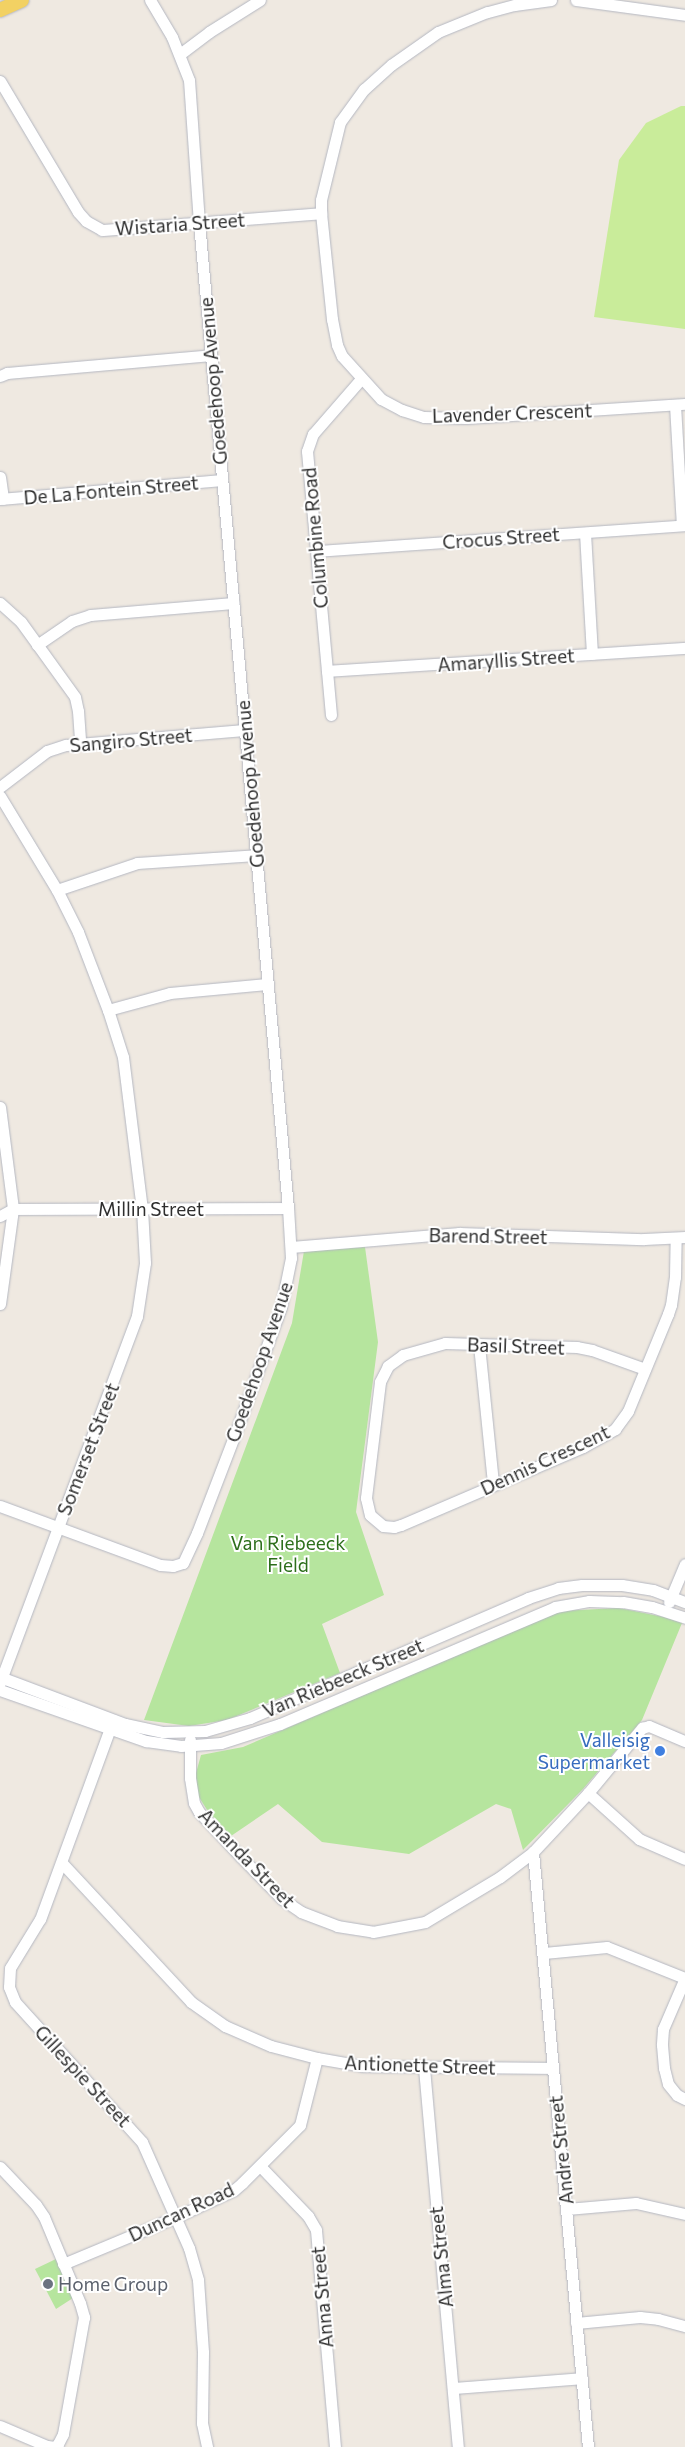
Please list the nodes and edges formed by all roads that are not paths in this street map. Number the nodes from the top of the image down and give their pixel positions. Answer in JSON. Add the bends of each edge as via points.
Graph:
{"nodes":[{"id":1,"x":22,"y":0,"type":"edge"},
{"id":2,"x":150,"y":0,"type":"edge"},
{"id":3,"x":260,"y":0,"type":"edge"},
{"id":4,"x":551,"y":0,"type":"edge"},
{"id":5,"x":576,"y":0,"type":"edge"},
{"id":6,"x":513,"y":3,"type":"edge"},
{"id":7,"x":0,"y":10,"type":"edge"},
{"id":8,"x":685,"y":15,"type":"edge"},
{"id":9,"x":180,"y":54,"type":"junction"},
{"id":10,"x":0,"y":81,"type":"edge"},
{"id":11,"x":321,"y":213,"type":"junction"},
{"id":12,"x":199,"y":223,"type":"junction"},
{"id":13,"x":211,"y":356,"type":"junction"},
{"id":14,"x":0,"y":376,"type":"edge"},
{"id":15,"x":361,"y":380,"type":"junction"},
{"id":16,"x":680,"y":404,"type":"edge"},
{"id":17,"x":0,"y":477,"type":"edge"},
{"id":18,"x":222,"y":480,"type":"junction"},
{"id":19,"x":2,"y":499,"type":"edge"},
{"id":20,"x":683,"y":525,"type":"edge"},
{"id":21,"x":584,"y":533,"type":"junction"},
{"id":22,"x":316,"y":551,"type":"junction"},
{"id":23,"x":0,"y":603,"type":"edge"},
{"id":24,"x":233,"y":603,"type":"junction"},
{"id":25,"x":37,"y":645,"type":"junction"},
{"id":26,"x":685,"y":648,"type":"edge"},
{"id":27,"x":592,"y":654,"type":"junction"},
{"id":28,"x":327,"y":671,"type":"junction"},
{"id":29,"x":332,"y":715,"type":"dead end"},
{"id":30,"x":244,"y":730,"type":"junction"},
{"id":31,"x":80,"y":742,"type":"junction"},
{"id":32,"x":0,"y":787,"type":"edge"},
{"id":33,"x":0,"y":796,"type":"edge"},
{"id":34,"x":256,"y":855,"type":"junction"},
{"id":35,"x":57,"y":890,"type":"junction"},
{"id":36,"x":267,"y":984,"type":"junction"},
{"id":37,"x":108,"y":1010,"type":"junction"},
{"id":38,"x":0,"y":1107,"type":"edge"},
{"id":39,"x":288,"y":1208,"type":"junction"},
{"id":40,"x":13,"y":1209,"type":"junction"},
{"id":41,"x":142,"y":1209,"type":"junction"},
{"id":42,"x":0,"y":1216,"type":"edge"},
{"id":43,"x":680,"y":1238,"type":"edge"},
{"id":44,"x":291,"y":1247,"type":"junction"},
{"id":45,"x":2,"y":1278,"type":"edge"},
{"id":46,"x":0,"y":1304,"type":"edge"},
{"id":47,"x":479,"y":1345,"type":"junction"},
{"id":48,"x":645,"y":1368,"type":"junction"},
{"id":49,"x":493,"y":1484,"type":"junction"},
{"id":50,"x":0,"y":1506,"type":"edge"},
{"id":51,"x":372,"y":1518,"type":"joint"},
{"id":52,"x":58,"y":1526,"type":"junction"},
{"id":53,"x":685,"y":1564,"type":"edge"},
{"id":54,"x":672,"y":1596,"type":"junction"},
{"id":55,"x":685,"y":1602,"type":"edge"},
{"id":56,"x":666,"y":1611,"type":"junction"},
{"id":57,"x":685,"y":1618,"type":"edge"},
{"id":58,"x":1,"y":1679,"type":"edge"},
{"id":59,"x":0,"y":1690,"type":"edge"},
{"id":60,"x":112,"y":1725,"type":"junction"},
{"id":61,"x":190,"y":1732,"type":"junction"},
{"id":62,"x":685,"y":1741,"type":"edge"},
{"id":63,"x":190,"y":1746,"type":"junction"},
{"id":64,"x":588,"y":1794,"type":"junction"},
{"id":65,"x":533,"y":1852,"type":"junction"},
{"id":66,"x":685,"y":1859,"type":"edge"},
{"id":67,"x":62,"y":1863,"type":"junction"},
{"id":68,"x":544,"y":1953,"type":"junction"},
{"id":69,"x":685,"y":1978,"type":"edge"},
{"id":70,"x":316,"y":2058,"type":"junction"},
{"id":71,"x":424,"y":2068,"type":"junction"},
{"id":72,"x":553,"y":2068,"type":"junction"},
{"id":73,"x":685,"y":2099,"type":"edge"},
{"id":74,"x":0,"y":2167,"type":"edge"},
{"id":75,"x":261,"y":2167,"type":"junction"},
{"id":76,"x":567,"y":2209,"type":"junction"},
{"id":77,"x":685,"y":2214,"type":"edge"},
{"id":78,"x":176,"y":2217,"type":"junction"},
{"id":79,"x":63,"y":2264,"type":"junction"},
{"id":80,"x":576,"y":2323,"type":"junction"},
{"id":81,"x":685,"y":2326,"type":"edge"},
{"id":82,"x":582,"y":2378,"type":"junction"},
{"id":83,"x":453,"y":2388,"type":"junction"},
{"id":84,"x":0,"y":2426,"type":"edge"},
{"id":85,"x":207,"y":2447,"type":"edge"},
{"id":86,"x":335,"y":2447,"type":"edge"},
{"id":87,"x":458,"y":2447,"type":"edge"},
{"id":88,"x":588,"y":2447,"type":"edge"}],
"edges":[{"from":1,"to":7,"type":"main road"},
{"from":2,"to":9,"type":"street","name":"Goedehoop Avenue"},
{"from":3,"to":9,"type":"street"},
{"from":4,"to":6,"type":"street","name":"Lavender Crescent"},
{"from":5,"to":8,"type":"street"},
{"from":6,"to":11,"type":"street","name":"Lavender Crescent","via":[[438,32],[390,65],[364,89],[336,131]]},
{"from":9,"to":12,"type":"street","name":"Goedehoop Avenue","via":[[189,80]]},
{"from":10,"to":12,"type":"street","name":"Wistaria Street","via":[[86,221],[102,230]]},
{"from":11,"to":12,"type":"street","name":"Wistaria Street"},
{"from":11,"to":15,"type":"street","name":"Lavender Crescent","via":[[333,331],[342,356]]},
{"from":12,"to":13,"type":"street","name":"Goedehoop Avenue"},
{"from":13,"to":14,"type":"street"},
{"from":13,"to":18,"type":"street","name":"Goedehoop Avenue"},
{"from":15,"to":16,"type":"street","name":"Lavender Crescent","via":[[393,406],[435,418]]},
{"from":15,"to":22,"type":"street","name":"Columbine Road","via":[[313,434],[308,444]]},
{"from":16,"to":20,"type":"street"},
{"from":17,"to":19,"type":"street"},
{"from":18,"to":19,"type":"street","name":"De La Fontein Street"},
{"from":18,"to":24,"type":"street","name":"Goedehoop Avenue"},
{"from":20,"to":21,"type":"street","name":"Crocus Street"},
{"from":21,"to":22,"type":"street","name":"Crocus Street"},
{"from":21,"to":27,"type":"street"},
{"from":22,"to":28,"type":"street","name":"Columbine Road"},
{"from":23,"to":25,"type":"street","via":[[21,622]]},
{"from":24,"to":25,"type":"street","via":[[90,614],[72,621]]},
{"from":24,"to":30,"type":"street","name":"Goedehoop Avenue"},
{"from":25,"to":31,"type":"street","via":[[75,697]]},
{"from":26,"to":27,"type":"street","name":"Amaryllis Street"},
{"from":27,"to":28,"type":"street","name":"Amaryllis Street"},
{"from":28,"to":29,"type":"street","name":"Columbine Road"},
{"from":30,"to":31,"type":"street","name":"Sangiro Street"},
{"from":30,"to":34,"type":"street","name":"Goedehoop Avenue"},
{"from":31,"to":32,"type":"street","name":"Sangiro Street","via":[[47,752]]},
{"from":33,"to":35,"type":"street","name":"Somerset Street"},
{"from":34,"to":35,"type":"street","via":[[137,863]]},
{"from":34,"to":36,"type":"street","name":"Goedehoop Avenue"},
{"from":35,"to":37,"type":"street","name":"Somerset Street","via":[[78,932]]},
{"from":36,"to":37,"type":"street","via":[[170,993]]},
{"from":36,"to":39,"type":"street","name":"Goedehoop Avenue"},
{"from":37,"to":41,"type":"street","name":"Somerset Street","via":[[123,1057]]},
{"from":38,"to":40,"type":"street"},
{"from":39,"to":41,"type":"street","name":"Millin Street"},
{"from":39,"to":44,"type":"street","name":"Goedehoop Avenue"},
{"from":40,"to":41,"type":"street","name":"Millin Street"},
{"from":40,"to":42,"type":"street"},
{"from":40,"to":45,"type":"street"},
{"from":41,"to":52,"type":"street","name":"Somerset Street","via":[[145,1264],[137,1316]]},
{"from":43,"to":44,"type":"street","name":"Barend Street","via":[[459,1233]]},
{"from":43,"to":48,"type":"street","name":"Dennis Crescent","via":[[673,1297]]},
{"from":44,"to":52,"type":"street","name":"Goedehoop Avenue","via":[[281,1308],[236,1434],[185,1561],[173,1566],[160,1565]]},
{"from":45,"to":46,"type":"street"},
{"from":47,"to":48,"type":"street","name":"Basil Street","via":[[586,1348]]},
{"from":47,"to":49,"type":"street"},
{"from":47,"to":51,"type":"street","name":"Basil Street","via":[[434,1345],[403,1355],[388,1366],[380,1382],[366,1498]]},
{"from":48,"to":49,"type":"street","name":"Dennis Crescent","via":[[625,1416],[610,1433]]},
{"from":49,"to":51,"type":"street","name":"Dennis Crescent","via":[[394,1527],[383,1526]]},
{"from":50,"to":52,"type":"street"},
{"from":52,"to":58,"type":"street","name":"Somerset Street"},
{"from":53,"to":54,"type":"street"},
{"from":54,"to":55,"type":"street","name":"Van Riebeeck Street"},
{"from":54,"to":56,"type":"street"},
{"from":54,"to":61,"type":"street","name":"Van Riebeeck Street","via":[[609,1584],[549,1591],[250,1718],[224,1727]]},
{"from":56,"to":57,"type":"street","name":"Van Riebeeck Street"},
{"from":56,"to":63,"type":"street","name":"Van Riebeeck Street","via":[[636,1603],[607,1601],[555,1607],[258,1733],[221,1744]]},
{"from":58,"to":60,"type":"street","name":"Van Riebeeck Street"},
{"from":59,"to":60,"type":"street","name":"Van Riebeeck Street"},
{"from":60,"to":61,"type":"street","name":"Van Riebeeck Street"},
{"from":60,"to":63,"type":"street","name":"Van Riebeeck Street","via":[[154,1743]]},
{"from":60,"to":67,"type":"street","name":"Gillespie Street"},
{"from":61,"to":63,"type":"street","name":"Amanda Street"},
{"from":62,"to":64,"type":"street","name":"Amanda Street","via":[[649,1726],[640,1730]]},
{"from":63,"to":65,"type":"street","name":"Amanda Street","via":[[194,1803],[199,1812],[291,1907],[338,1926],[373,1932],[425,1922],[500,1877]]},
{"from":64,"to":65,"type":"street","name":"Amanda Street"},
{"from":64,"to":66,"type":"street","via":[[639,1839]]},
{"from":65,"to":68,"type":"street","name":"Andre Street"},
{"from":67,"to":70,"type":"street","name":"Antionette Street","via":[[201,2011],[225,2026],[271,2046]]},
{"from":67,"to":78,"type":"street","name":"Gillespie Street","via":[[40,1919],[10,1968],[10,1994],[136,2134]]},
{"from":68,"to":69,"type":"street","via":[[614,1948]]},
{"from":68,"to":72,"type":"street","name":"Andre Street"},
{"from":69,"to":73,"type":"street","via":[[663,2029],[662,2045],[668,2084]]},
{"from":70,"to":71,"type":"street","name":"Antionette Street","via":[[363,2066]]},
{"from":70,"to":75,"type":"street","name":"Duncan Road","via":[[300,2125]]},
{"from":71,"to":72,"type":"street","name":"Antionette Street"},
{"from":71,"to":83,"type":"street","name":"Alma Street"},
{"from":72,"to":76,"type":"street","name":"Andre Street"},
{"from":74,"to":79,"type":"street","via":[[39,2210]]},
{"from":75,"to":78,"type":"street","name":"Duncan Road","via":[[234,2190]]},
{"from":75,"to":86,"type":"street","name":"Anna Street","via":[[308,2216],[316,2230]]},
{"from":76,"to":77,"type":"street","via":[[636,2203]]},
{"from":76,"to":80,"type":"street","name":"Andre Street"},
{"from":78,"to":79,"type":"street","name":"Duncan Road"},
{"from":78,"to":85,"type":"street","name":"Gillespie Street","via":[[195,2263],[198,2280],[203,2352],[202,2423]]},
{"from":79,"to":84,"type":"street","via":[[84,2317],[63,2434],[58,2444],[50,2447]]},
{"from":80,"to":81,"type":"street","via":[[640,2317]]},
{"from":80,"to":82,"type":"street","name":"Andre Street"},
{"from":82,"to":83,"type":"street"},
{"from":82,"to":88,"type":"street","name":"Andre Street"},
{"from":83,"to":87,"type":"street","name":"Alma Street"}]}
